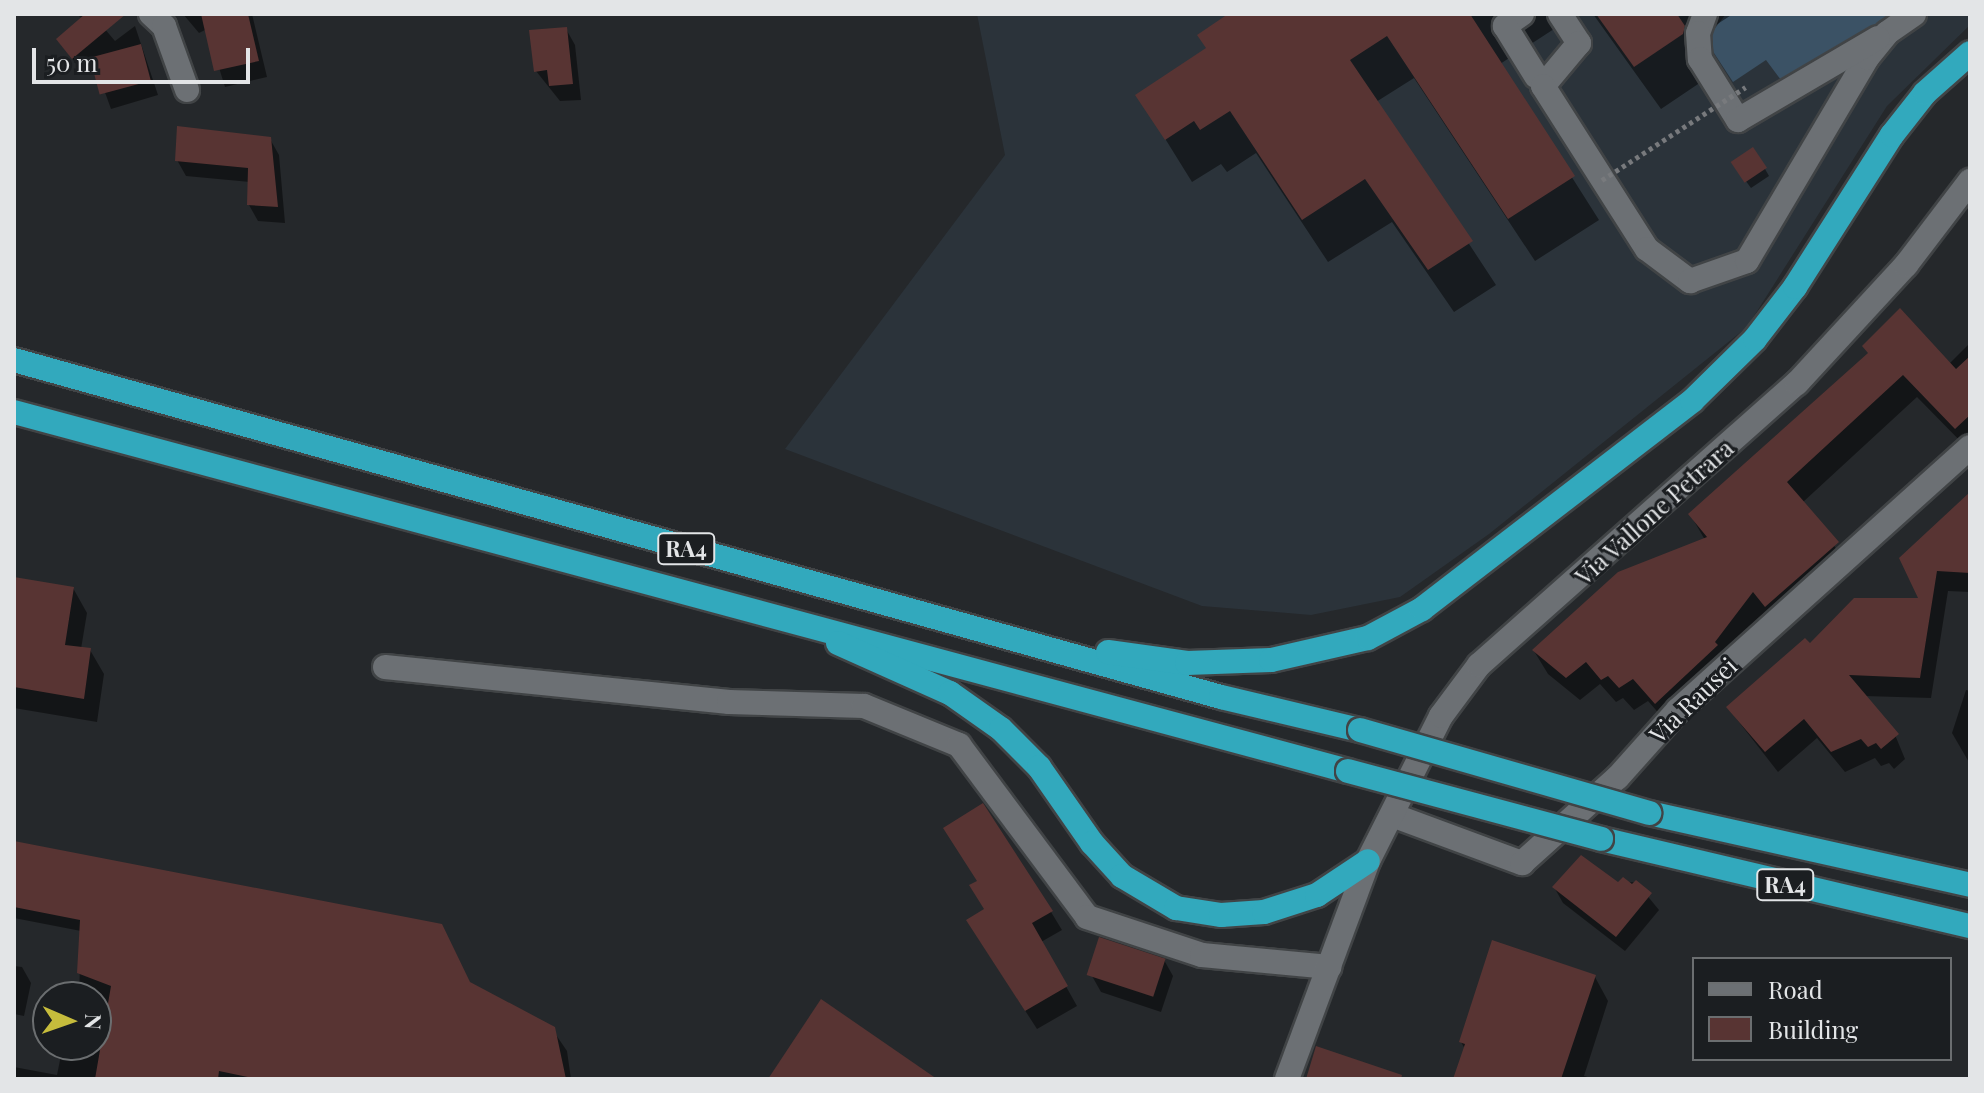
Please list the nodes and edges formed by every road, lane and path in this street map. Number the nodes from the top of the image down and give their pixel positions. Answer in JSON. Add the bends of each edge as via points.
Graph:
{"nodes":[{"id":1,"x":151,"y":14,"type":"edge"},
{"id":2,"x":1522,"y":14,"type":"edge"},
{"id":3,"x":1560,"y":14,"type":"edge"},
{"id":4,"x":1705,"y":14,"type":"edge"},
{"id":5,"x":1914,"y":14,"type":"edge"},
{"id":6,"x":1887,"y":33,"type":"junction"},
{"id":7,"x":1970,"y":53,"type":"edge"},
{"id":8,"x":1536,"y":76,"type":"dead end"},
{"id":9,"x":1746,"y":87,"type":"dead end"},
{"id":10,"x":187,"y":90,"type":"dead end"},
{"id":11,"x":1602,"y":180,"type":"junction"},
{"id":12,"x":1970,"y":181,"type":"edge"},
{"id":13,"x":14,"y":360,"type":"edge"},
{"id":14,"x":14,"y":412,"type":"edge"},
{"id":15,"x":1970,"y":447,"type":"edge"},
{"id":16,"x":766,"y":611,"type":"junction"},
{"id":17,"x":1020,"y":640,"type":"junction"},
{"id":18,"x":385,"y":667,"type":"dead end"},
{"id":19,"x":1392,"y":815,"type":"junction"},
{"id":20,"x":1368,"y":861,"type":"junction"},
{"id":21,"x":1970,"y":885,"type":"edge"},
{"id":22,"x":1970,"y":926,"type":"edge"},
{"id":23,"x":1329,"y":967,"type":"junction"},
{"id":24,"x":1287,"y":1079,"type":"edge"}],
"edges":[{"from":1,"to":10,"type":"street","via":[[164,26]]},
{"from":2,"to":8,"type":"street","via":[[1505,26]]},
{"from":3,"to":11,"type":"street","via":[[1579,43],[1543,86]]},
{"from":4,"to":6,"type":"street","via":[[1698,33],[1700,59],[1738,120]]},
{"from":5,"to":6,"type":"street"},
{"from":6,"to":11,"type":"street","via":[[1747,261],[1690,281],[1647,249]]},
{"from":7,"to":17,"type":"highway","via":[[1925,93],[1892,135],[1795,287],[1744,349],[1692,401],[1422,609],[1368,638],[1271,660],[1187,663]]},
{"from":9,"to":11,"type":"path","bridge":true},
{"from":12,"to":19,"type":"street","name":"Via Vallone Petrara","via":[[1906,265],[1797,383],[1479,665],[1441,716]]},
{"from":13,"to":17,"type":"highway","number":"RA4"},
{"from":14,"to":16,"type":"highway","number":"RA4"},
{"from":15,"to":19,"type":"street","name":"Via Rausei","via":[[1678,710],[1618,777],[1522,863]]},
{"from":16,"to":20,"type":"highway","via":[[950,693],[1001,729],[1039,767],[1122,876],[1176,908],[1221,915],[1264,912],[1317,895]]},
{"from":16,"to":22,"type":"highway","number":"RA4","bridge":true,"via":[[1601,839]]},
{"from":17,"to":21,"type":"highway","number":"RA4","bridge":true,"via":[[1649,813]]},
{"from":18,"to":23,"type":"street","via":[[729,702],[864,706],[959,745],[1087,917],[1202,955]]},
{"from":19,"to":20,"type":"street","name":"Via Vallone Petrara"},
{"from":20,"to":23,"type":"street","name":"Via Vallone Petrara"},
{"from":23,"to":24,"type":"street","name":"Via Vallone Petrara"}]}
